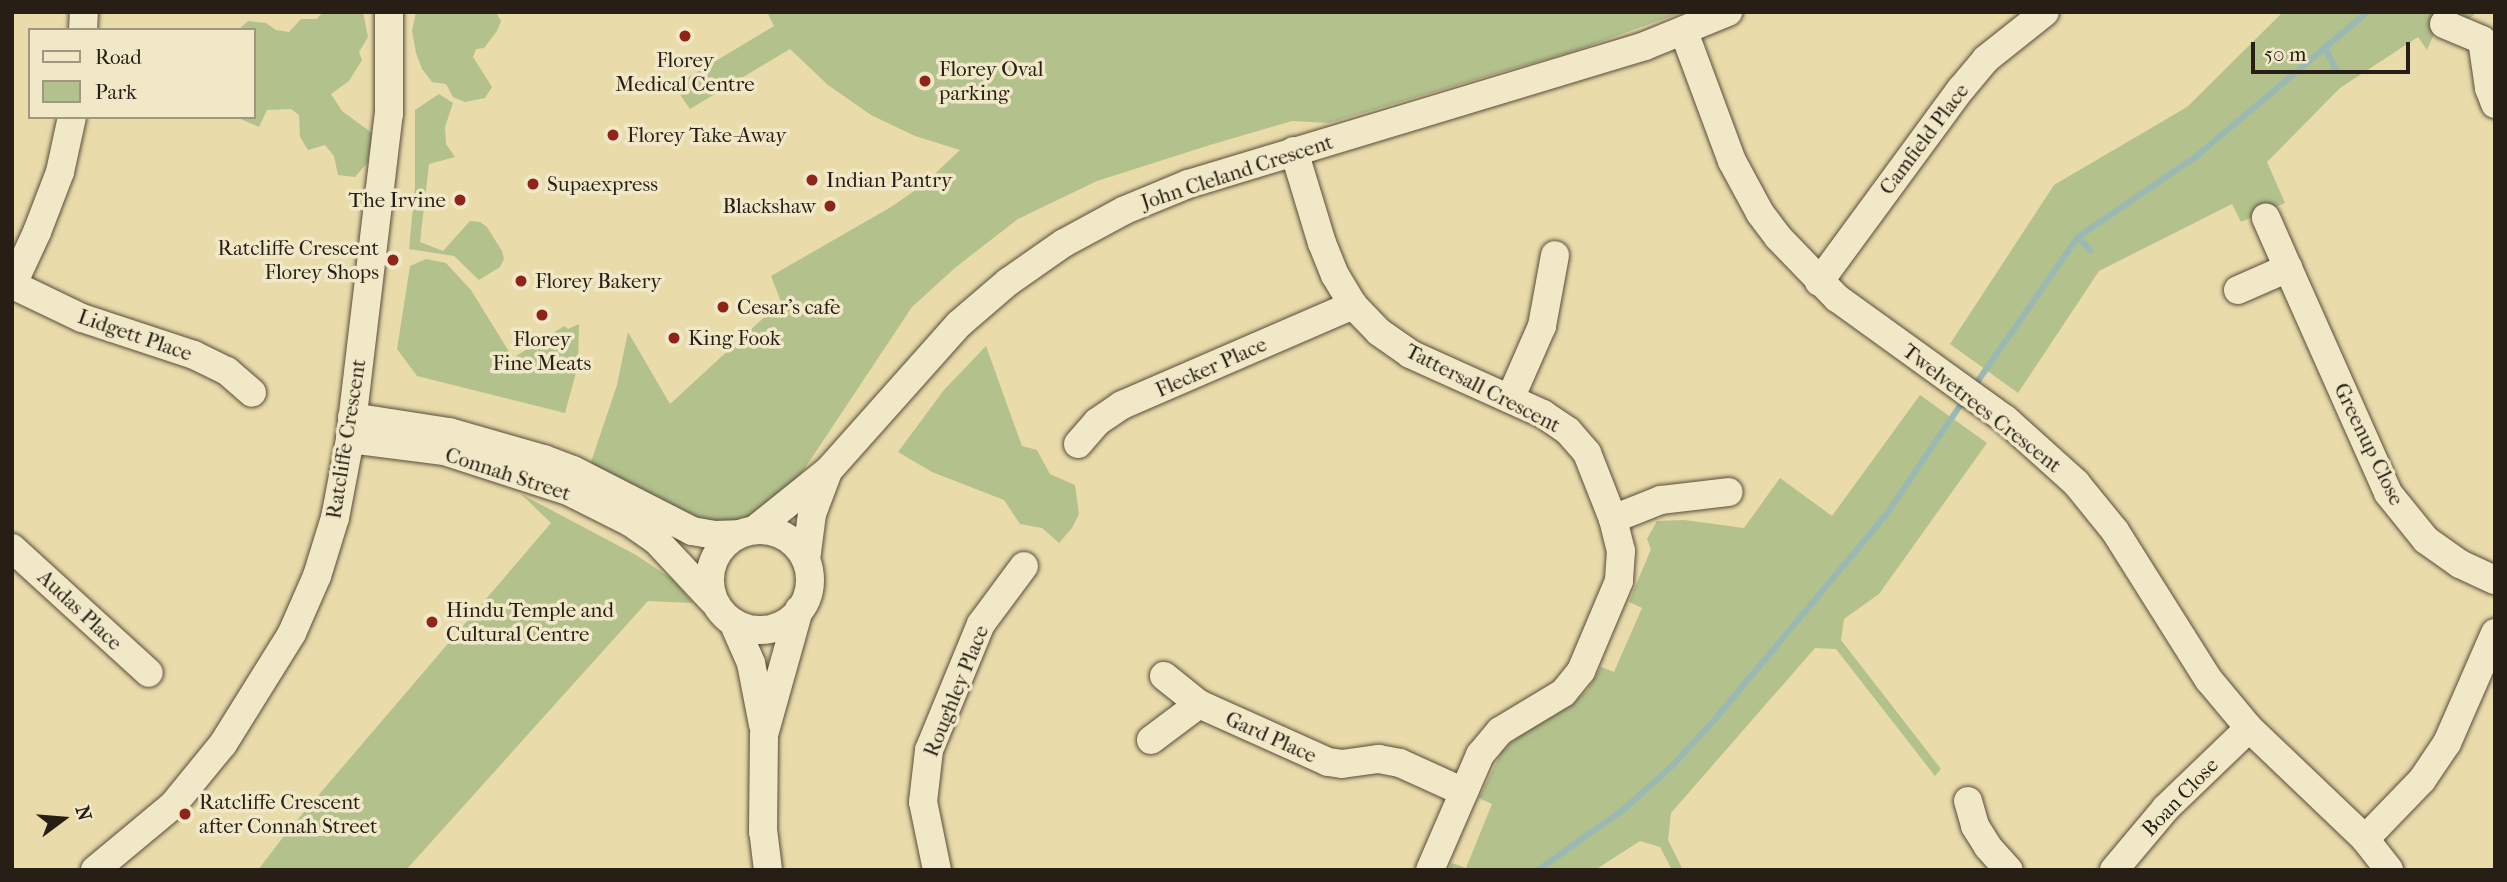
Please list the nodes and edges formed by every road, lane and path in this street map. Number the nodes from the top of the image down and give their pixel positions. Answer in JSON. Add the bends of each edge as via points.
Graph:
{"nodes":[{"id":1,"x":389,"y":12,"type":"edge"},
{"id":2,"x":1728,"y":12,"type":"edge"},
{"id":3,"x":2045,"y":12,"type":"edge"},
{"id":4,"x":2444,"y":24,"type":"dead end"},
{"id":5,"x":1684,"y":32,"type":"junction"},
{"id":6,"x":2488,"y":35,"type":"edge"},
{"id":7,"x":2495,"y":104,"type":"edge"},
{"id":8,"x":72,"y":119,"type":"edge"},
{"id":9,"x":1294,"y":152,"type":"junction"},
{"id":10,"x":2266,"y":218,"type":"dead end"},
{"id":11,"x":1555,"y":255,"type":"dead end"},
{"id":12,"x":2288,"y":268,"type":"junction"},
{"id":13,"x":1819,"y":282,"type":"junction"},
{"id":14,"x":13,"y":285,"type":"edge"},
{"id":15,"x":2238,"y":290,"type":"dead end"},
{"id":16,"x":1353,"y":305,"type":"junction"},
{"id":17,"x":252,"y":393,"type":"dead end"},
{"id":18,"x":1510,"y":400,"type":"junction"},
{"id":19,"x":351,"y":428,"type":"junction"},
{"id":20,"x":1078,"y":444,"type":"dead end"},
{"id":21,"x":828,"y":471,"type":"junction"},
{"id":22,"x":1729,"y":492,"type":"dead end"},
{"id":23,"x":1613,"y":519,"type":"junction"},
{"id":24,"x":747,"y":531,"type":"junction"},
{"id":25,"x":12,"y":548,"type":"edge"},
{"id":26,"x":806,"y":559,"type":"junction"},
{"id":27,"x":1024,"y":566,"type":"dead end"},
{"id":28,"x":2495,"y":580,"type":"edge"},
{"id":29,"x":713,"y":601,"type":"junction"},
{"id":30,"x":799,"y":610,"type":"junction"},
{"id":31,"x":733,"y":622,"type":"junction"},
{"id":32,"x":2495,"y":633,"type":"edge"},
{"id":33,"x":149,"y":673,"type":"dead end"},
{"id":34,"x":1164,"y":676,"type":"dead end"},
{"id":35,"x":1199,"y":704,"type":"junction"},
{"id":36,"x":2249,"y":728,"type":"junction"},
{"id":37,"x":764,"y":735,"type":"junction"},
{"id":38,"x":1152,"y":740,"type":"dead end"},
{"id":39,"x":1464,"y":792,"type":"junction"},
{"id":40,"x":1968,"y":801,"type":"dead end"},
{"id":41,"x":2365,"y":839,"type":"junction"},
{"id":42,"x":95,"y":870,"type":"edge"},
{"id":43,"x":768,"y":870,"type":"edge"},
{"id":44,"x":937,"y":870,"type":"edge"},
{"id":45,"x":1430,"y":870,"type":"edge"},
{"id":46,"x":2009,"y":870,"type":"edge"},
{"id":47,"x":2114,"y":870,"type":"edge"},
{"id":48,"x":2389,"y":870,"type":"edge"}],
"edges":[{"from":1,"to":19,"type":"street","name":"Ratcliffe Crescent","via":[[388,114]]},
{"from":2,"to":5,"type":"street","name":"John Cleland Crescent"},
{"from":3,"to":13,"type":"street","name":"Camfield Place","via":[[1986,60],[1961,89]]},
{"from":4,"to":6,"type":"street"},
{"from":5,"to":9,"type":"street","name":"John Cleland Crescent"},
{"from":5,"to":13,"type":"street","name":"Twelvetrees Crescent","via":[[1732,161],[1766,221]]},
{"from":6,"to":7,"type":"street","via":[[2489,88]]},
{"from":8,"to":14,"type":"street","via":[[60,172]]},
{"from":9,"to":16,"type":"street","name":"Tattersall Crescent","via":[[1322,243]]},
{"from":9,"to":21,"type":"street","name":"John Cleland Crescent","via":[[1188,184],[1125,210],[1042,258],[959,324]]},
{"from":10,"to":12,"type":"street","name":"Greenup Close"},
{"from":11,"to":18,"type":"street","via":[[1542,326]]},
{"from":12,"to":15,"type":"street"},
{"from":12,"to":28,"type":"street","name":"Greenup Close","via":[[2388,493],[2426,540],[2460,564]]},
{"from":13,"to":36,"type":"street","name":"Twelvetrees Crescent","via":[[2034,444],[2076,483],[2115,531],[2209,680]]},
{"from":14,"to":17,"type":"street","name":"Lidgett Place","via":[[82,318],[194,355],[226,371]]},
{"from":16,"to":18,"type":"street","name":"Tattersall Crescent","via":[[1378,332],[1410,354]]},
{"from":16,"to":20,"type":"street","name":"Flecker Place","via":[[1122,405],[1097,422]]},
{"from":18,"to":23,"type":"street","name":"Tattersall Crescent","via":[[1568,431],[1587,453]]},
{"from":19,"to":24,"type":"street","name":"Connah Street","via":[[449,432],[573,470],[692,531],[714,535]]},
{"from":19,"to":29,"type":"street","name":"Connah Street","via":[[444,451],[568,491],[656,540]]},
{"from":19,"to":42,"type":"street","name":"Ratcliffe Crescent","via":[[335,518],[317,576],[261,688],[173,805]]},
{"from":21,"to":24,"type":"street","name":"John Cleland Crescent"},
{"from":21,"to":26,"type":"street","name":"John Cleland Crescent","via":[[812,514]]},
{"from":22,"to":23,"type":"street","via":[[1661,500]]},
{"from":23,"to":39,"type":"street","name":"Tattersall Crescent","via":[[1622,551],[1619,581],[1581,671],[1563,693],[1495,736],[1480,755]]},
{"from":24,"to":26,"type":"street","via":[[777,532],[795,542]]},
{"from":24,"to":29,"type":"street","via":[[721,546],[711,564]]},
{"from":25,"to":33,"type":"street","name":"Audas Place"},
{"from":26,"to":30,"type":"street","via":[[811,580]]},
{"from":27,"to":44,"type":"street","name":"Roughley Place","via":[[981,624],[929,750],[923,802]]},
{"from":29,"to":31,"type":"street"},
{"from":30,"to":31,"type":"street","via":[[779,627],[760,631]]},
{"from":30,"to":37,"type":"street"},
{"from":31,"to":37,"type":"street","via":[[751,663]]},
{"from":32,"to":41,"type":"street","via":[[2447,743],[2422,780]]},
{"from":34,"to":35,"type":"street","name":"Gard Place"},
{"from":35,"to":38,"type":"street","name":"Gard Place"},
{"from":35,"to":39,"type":"street","name":"Gard Place","via":[[1328,762],[1379,759],[1400,763]]},
{"from":36,"to":41,"type":"street","name":"Twelvetrees Crescent"},
{"from":36,"to":47,"type":"street","name":"Boan Close","via":[[2166,808]]},
{"from":37,"to":43,"type":"street","via":[[763,832]]},
{"from":39,"to":45,"type":"street","name":"Tattersall Crescent"},
{"from":40,"to":46,"type":"street","via":[[1988,848]]},
{"from":41,"to":48,"type":"street","name":"Twelvetrees Crescent"}]}
